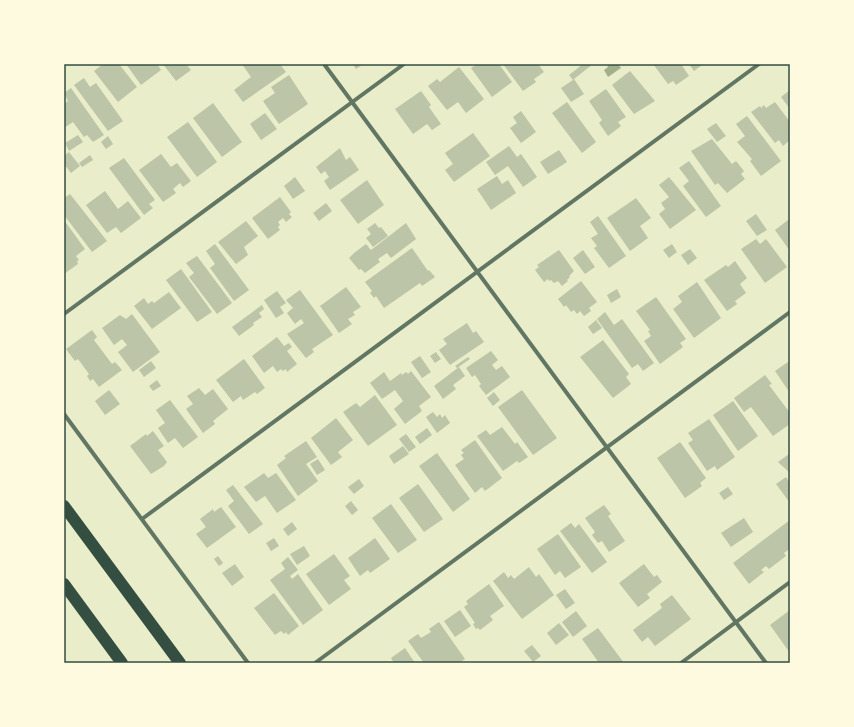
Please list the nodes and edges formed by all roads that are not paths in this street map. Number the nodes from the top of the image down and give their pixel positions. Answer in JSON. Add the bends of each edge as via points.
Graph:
{"nodes":[{"id":1,"x":324,"y":64,"type":"edge"},
{"id":2,"x":404,"y":64,"type":"edge"},
{"id":3,"x":759,"y":64,"type":"edge"},
{"id":4,"x":352,"y":102,"type":"junction"},
{"id":5,"x":478,"y":273,"type":"junction"},
{"id":6,"x":790,"y":312,"type":"edge"},
{"id":7,"x":64,"y":314,"type":"edge"},
{"id":8,"x":64,"y":414,"type":"edge"},
{"id":9,"x":606,"y":448,"type":"junction"},
{"id":10,"x":64,"y":506,"type":"edge"},
{"id":11,"x":142,"y":519,"type":"junction"},
{"id":12,"x":790,"y":582,"type":"edge"},
{"id":13,"x":64,"y":584,"type":"edge"},
{"id":14,"x":736,"y":622,"type":"junction"},
{"id":15,"x":122,"y":663,"type":"edge"},
{"id":16,"x":180,"y":663,"type":"edge"},
{"id":17,"x":248,"y":663,"type":"edge"},
{"id":18,"x":315,"y":663,"type":"edge"},
{"id":19,"x":681,"y":663,"type":"edge"},
{"id":20,"x":766,"y":663,"type":"edge"}],
"edges":[{"from":1,"to":4,"type":"street"},
{"from":2,"to":4,"type":"street"},
{"from":3,"to":5,"type":"street"},
{"from":4,"to":5,"type":"street"},
{"from":4,"to":7,"type":"street"},
{"from":5,"to":9,"type":"street"},
{"from":5,"to":11,"type":"street"},
{"from":6,"to":9,"type":"street"},
{"from":8,"to":11,"type":"street"},
{"from":9,"to":14,"type":"street"},
{"from":9,"to":18,"type":"street"},
{"from":10,"to":16,"type":"highway"},
{"from":11,"to":17,"type":"street"},
{"from":12,"to":14,"type":"street"},
{"from":13,"to":15,"type":"highway"},
{"from":14,"to":19,"type":"street"},
{"from":14,"to":20,"type":"street"}]}
